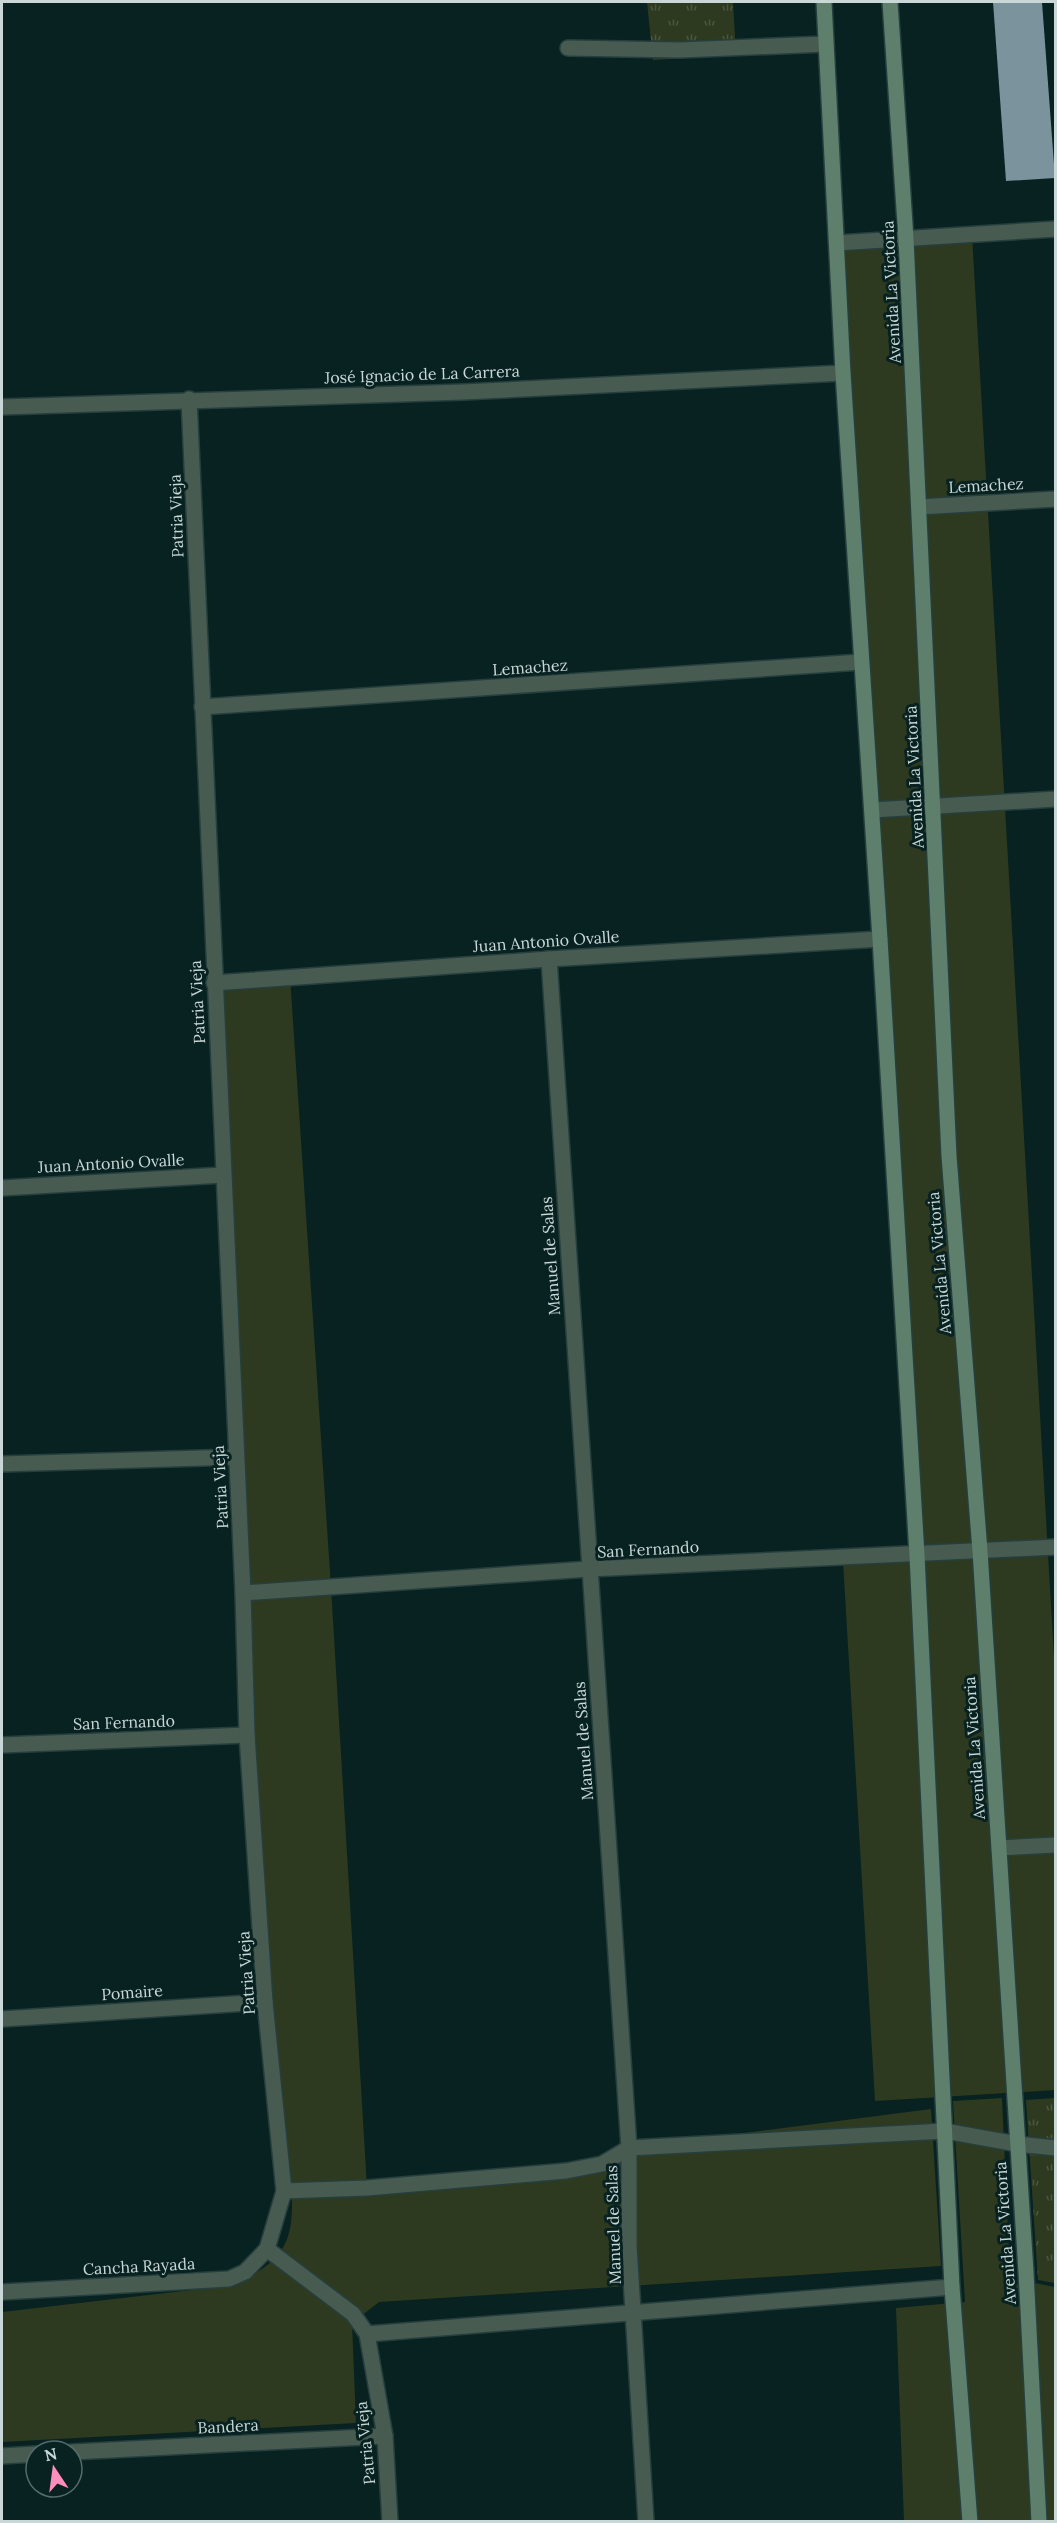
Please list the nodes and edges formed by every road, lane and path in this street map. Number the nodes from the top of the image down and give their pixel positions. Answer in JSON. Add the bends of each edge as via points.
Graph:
{"nodes":[{"id":1,"x":824,"y":2,"type":"edge"},
{"id":2,"x":890,"y":2,"type":"edge"},
{"id":3,"x":826,"y":44,"type":"junction"},
{"id":4,"x":568,"y":48,"type":"dead end"},
{"id":5,"x":1056,"y":230,"type":"edge"},
{"id":6,"x":906,"y":239,"type":"junction"},
{"id":7,"x":837,"y":243,"type":"junction"},
{"id":8,"x":843,"y":373,"type":"junction"},
{"id":9,"x":189,"y":399,"type":"junction"},
{"id":10,"x":2,"y":406,"type":"edge"},
{"id":11,"x":1056,"y":499,"type":"edge"},
{"id":12,"x":919,"y":507,"type":"junction"},
{"id":13,"x":861,"y":662,"type":"junction"},
{"id":14,"x":202,"y":707,"type":"junction"},
{"id":15,"x":1056,"y":799,"type":"edge"},
{"id":16,"x":933,"y":806,"type":"junction"},
{"id":17,"x":872,"y":810,"type":"junction"},
{"id":18,"x":880,"y":939,"type":"junction"},
{"id":19,"x":549,"y":958,"type":"junction"},
{"id":20,"x":214,"y":982,"type":"junction"},
{"id":21,"x":223,"y":1175,"type":"junction"},
{"id":22,"x":2,"y":1188,"type":"edge"},
{"id":23,"x":236,"y":1456,"type":"junction"},
{"id":24,"x":2,"y":1464,"type":"edge"},
{"id":25,"x":1056,"y":1547,"type":"edge"},
{"id":26,"x":980,"y":1551,"type":"junction"},
{"id":27,"x":917,"y":1555,"type":"junction"},
{"id":28,"x":589,"y":1569,"type":"junction"},
{"id":29,"x":243,"y":1593,"type":"junction"},
{"id":30,"x":247,"y":1735,"type":"junction"},
{"id":31,"x":2,"y":1746,"type":"edge"},
{"id":32,"x":1056,"y":1845,"type":"edge"},
{"id":33,"x":999,"y":1848,"type":"junction"},
{"id":34,"x":266,"y":2002,"type":"junction"},
{"id":35,"x":2,"y":2019,"type":"edge"},
{"id":36,"x":945,"y":2131,"type":"junction"},
{"id":37,"x":1017,"y":2144,"type":"junction"},
{"id":38,"x":629,"y":2148,"type":"junction"},
{"id":39,"x":1056,"y":2148,"type":"edge"},
{"id":40,"x":284,"y":2191,"type":"junction"},
{"id":41,"x":267,"y":2249,"type":"junction"},
{"id":42,"x":952,"y":2288,"type":"junction"},
{"id":43,"x":2,"y":2292,"type":"edge"},
{"id":44,"x":634,"y":2312,"type":"junction"},
{"id":45,"x":367,"y":2334,"type":"junction"},
{"id":46,"x":386,"y":2436,"type":"junction"},
{"id":47,"x":84,"y":2451,"type":"edge"},
{"id":48,"x":24,"y":2455,"type":"edge"},
{"id":49,"x":2,"y":2456,"type":"edge"},
{"id":50,"x":390,"y":2522,"type":"edge"},
{"id":51,"x":646,"y":2522,"type":"edge"},
{"id":52,"x":970,"y":2522,"type":"edge"},
{"id":53,"x":1039,"y":2522,"type":"edge"}],
"edges":[{"from":1,"to":3,"type":"main road"},
{"from":2,"to":6,"type":"main road","name":"Avenida La Victoria"},
{"from":3,"to":4,"type":"street","via":[[680,50]]},
{"from":3,"to":7,"type":"main road"},
{"from":5,"to":6,"type":"street"},
{"from":6,"to":7,"type":"street"},
{"from":6,"to":12,"type":"main road","name":"Avenida La Victoria"},
{"from":7,"to":8,"type":"main road"},
{"from":8,"to":9,"type":"street","name":"José Ignacio de La Carrera","via":[[476,391]]},
{"from":8,"to":13,"type":"main road"},
{"from":9,"to":10,"type":"street","name":"José Ignacio de La Carrera"},
{"from":9,"to":14,"type":"street","name":"Patria Vieja"},
{"from":11,"to":12,"type":"street","name":"Lemachez"},
{"from":12,"to":16,"type":"main road","name":"Avenida La Victoria"},
{"from":13,"to":14,"type":"street","name":"Lemachez"},
{"from":13,"to":17,"type":"main road"},
{"from":14,"to":20,"type":"street","name":"Patria Vieja"},
{"from":15,"to":16,"type":"street"},
{"from":16,"to":17,"type":"street"},
{"from":16,"to":26,"type":"main road","name":"Avenida La Victoria","via":[[949,1156]]},
{"from":17,"to":18,"type":"main road"},
{"from":18,"to":19,"type":"street","name":"Juan Antonio Ovalle"},
{"from":18,"to":27,"type":"main road"},
{"from":19,"to":20,"type":"street","name":"Juan Antonio Ovalle"},
{"from":19,"to":28,"type":"street","name":"Manuel de Salas"},
{"from":20,"to":21,"type":"street","name":"Patria Vieja"},
{"from":21,"to":22,"type":"street","name":"Juan Antonio Ovalle"},
{"from":21,"to":23,"type":"street","name":"Patria Vieja"},
{"from":23,"to":24,"type":"street"},
{"from":23,"to":29,"type":"street","name":"Patria Vieja"},
{"from":25,"to":26,"type":"street","name":"San Fernando"},
{"from":26,"to":27,"type":"street","name":"San Fernando"},
{"from":26,"to":33,"type":"main road","name":"Avenida La Victoria"},
{"from":27,"to":28,"type":"street","name":"San Fernando"},
{"from":27,"to":36,"type":"main road"},
{"from":28,"to":29,"type":"street","name":"San Fernando"},
{"from":28,"to":38,"type":"street","name":"Manuel de Salas"},
{"from":29,"to":30,"type":"street","name":"Patria Vieja"},
{"from":30,"to":31,"type":"street","name":"San Fernando"},
{"from":30,"to":34,"type":"street","name":"Patria Vieja"},
{"from":32,"to":33,"type":"street"},
{"from":33,"to":37,"type":"main road","name":"Avenida La Victoria"},
{"from":34,"to":35,"type":"street","name":"Pomaire"},
{"from":34,"to":40,"type":"street","name":"Patria Vieja"},
{"from":36,"to":37,"type":"street"},
{"from":36,"to":38,"type":"street"},
{"from":36,"to":42,"type":"main road"},
{"from":37,"to":39,"type":"street"},
{"from":37,"to":53,"type":"main road","name":"Avenida La Victoria"},
{"from":38,"to":40,"type":"street","via":[[602,2164],[566,2171]]},
{"from":38,"to":44,"type":"street","name":"Manuel de Salas"},
{"from":40,"to":41,"type":"street","name":"Patria Vieja"},
{"from":41,"to":43,"type":"street","name":"Cancha Rayada","via":[[245,2272],[229,2279]]},
{"from":41,"to":45,"type":"street","name":"Patria Vieja","via":[[353,2314]]},
{"from":42,"to":44,"type":"street"},
{"from":42,"to":52,"type":"main road"},
{"from":44,"to":45,"type":"street"},
{"from":44,"to":51,"type":"street","name":"Manuel de Salas"},
{"from":45,"to":46,"type":"street","name":"Patria Vieja"},
{"from":46,"to":47,"type":"street","name":"Bandera"},
{"from":46,"to":50,"type":"street","name":"Patria Vieja"},
{"from":48,"to":49,"type":"street"}]}
